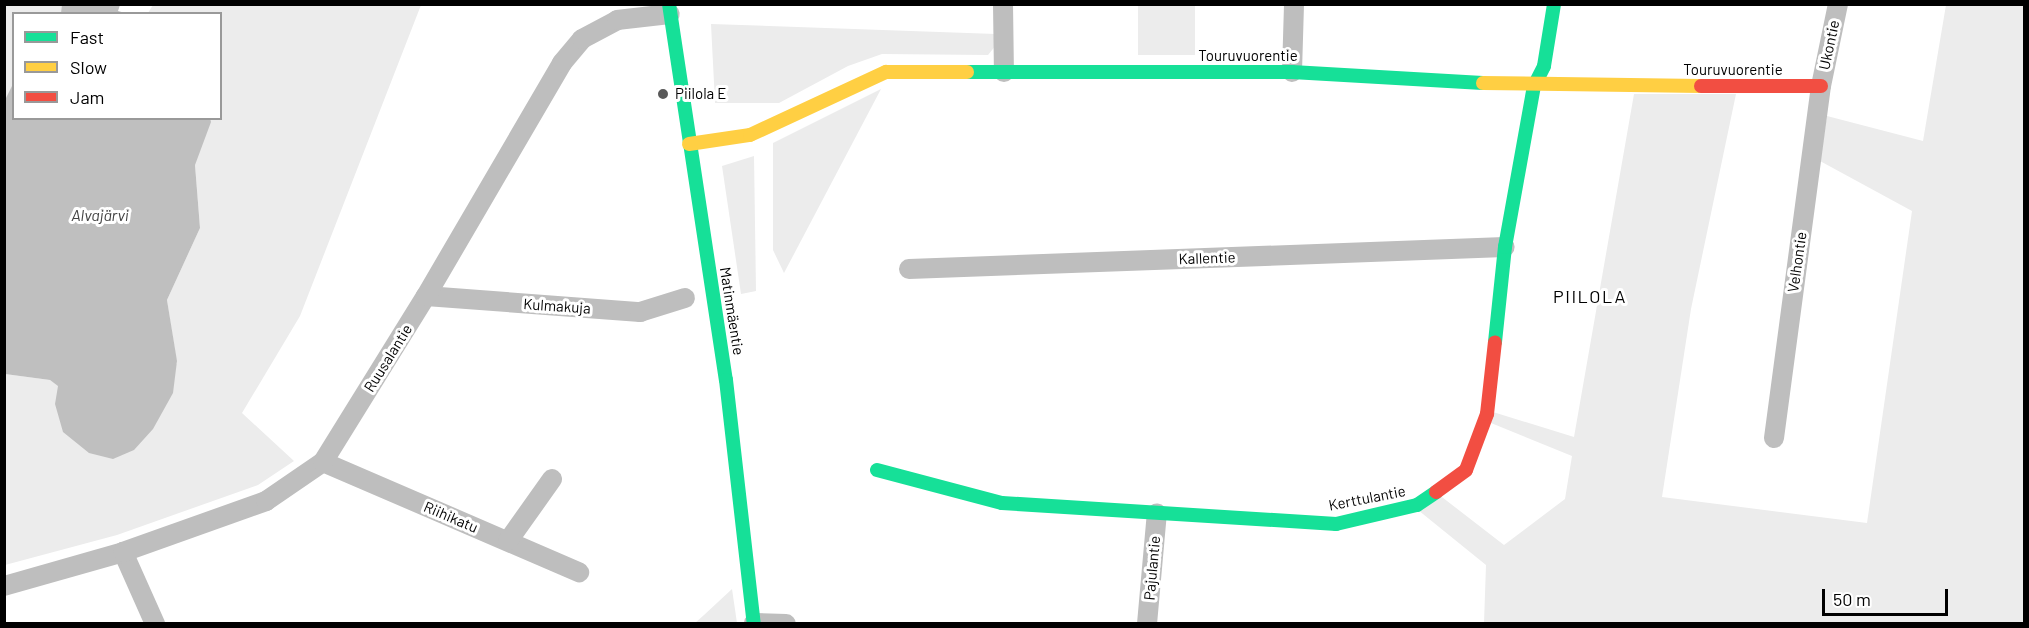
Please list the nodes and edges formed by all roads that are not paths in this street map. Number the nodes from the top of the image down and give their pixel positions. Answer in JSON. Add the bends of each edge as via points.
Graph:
{"nodes":[{"id":1,"x":1003,"y":4,"type":"edge"},
{"id":2,"x":1294,"y":4,"type":"edge"},
{"id":3,"x":1554,"y":4,"type":"edge"},
{"id":4,"x":1838,"y":4,"type":"edge"},
{"id":5,"x":670,"y":9,"type":"edge"},
{"id":6,"x":1004,"y":72,"type":"junction"},
{"id":7,"x":1292,"y":72,"type":"junction"},
{"id":8,"x":1534,"y":86,"type":"junction"},
{"id":9,"x":1821,"y":86,"type":"junction"},
{"id":10,"x":689,"y":144,"type":"junction"},
{"id":11,"x":1505,"y":247,"type":"junction"},
{"id":12,"x":909,"y":269,"type":"dead end"},
{"id":13,"x":426,"y":296,"type":"junction"},
{"id":14,"x":685,"y":298,"type":"dead end"},
{"id":15,"x":1774,"y":438,"type":"dead end"},
{"id":16,"x":323,"y":462,"type":"junction"},
{"id":17,"x":877,"y":470,"type":"dead end"},
{"id":18,"x":552,"y":479,"type":"dead end"},
{"id":19,"x":1157,"y":513,"type":"junction"},
{"id":20,"x":508,"y":541,"type":"junction"},
{"id":21,"x":123,"y":552,"type":"junction"},
{"id":22,"x":579,"y":572,"type":"dead end"},
{"id":23,"x":4,"y":586,"type":"edge"},
{"id":24,"x":754,"y":623,"type":"edge"},
{"id":25,"x":155,"y":624,"type":"edge"},
{"id":26,"x":786,"y":624,"type":"edge"},
{"id":27,"x":1147,"y":624,"type":"edge"}],
"edges":[{"from":1,"to":6,"type":"street"},
{"from":2,"to":7,"type":"street"},
{"from":3,"to":8,"type":"street","name":"Kerttulantie","via":[[1544,66]]},
{"from":4,"to":9,"type":"street","name":"Ukontie"},
{"from":5,"to":10,"type":"street","name":"Matinmäentie"},
{"from":5,"to":13,"type":"street","name":"Ruusalantie","via":[[617,20],[582,39],[562,63]]},
{"from":6,"to":7,"type":"street","name":"Touruvuorentie"},
{"from":6,"to":10,"type":"street","name":"Touruvuorentie","via":[[886,72],[750,135]]},
{"from":7,"to":8,"type":"street","name":"Touruvuorentie"},
{"from":8,"to":9,"type":"street","name":"Touruvuorentie"},
{"from":8,"to":11,"type":"street","name":"Kerttulantie"},
{"from":9,"to":15,"type":"street","name":"Velhontie"},
{"from":10,"to":24,"type":"street","name":"Matinmäentie","via":[[726,381]]},
{"from":11,"to":12,"type":"street","name":"Kallentie"},
{"from":11,"to":19,"type":"street","name":"Kerttulantie","via":[[1487,414],[1466,471],[1417,505],[1336,524]]},
{"from":13,"to":14,"type":"street","name":"Kulmakuja","via":[[640,312]]},
{"from":13,"to":16,"type":"street","name":"Ruusalantie"},
{"from":16,"to":20,"type":"street","name":"Riihikatu"},
{"from":16,"to":21,"type":"street","name":"Ruusalantie","via":[[266,501]]},
{"from":17,"to":19,"type":"street","name":"Kerttulantie","via":[[1002,503]]},
{"from":18,"to":20,"type":"street"},
{"from":19,"to":27,"type":"street","name":"Pajulantie"},
{"from":20,"to":22,"type":"street","name":"Riihikatu"},
{"from":21,"to":23,"type":"street","name":"Ruusalantie"},
{"from":21,"to":25,"type":"street"},
{"from":24,"to":26,"type":"street"}]}
